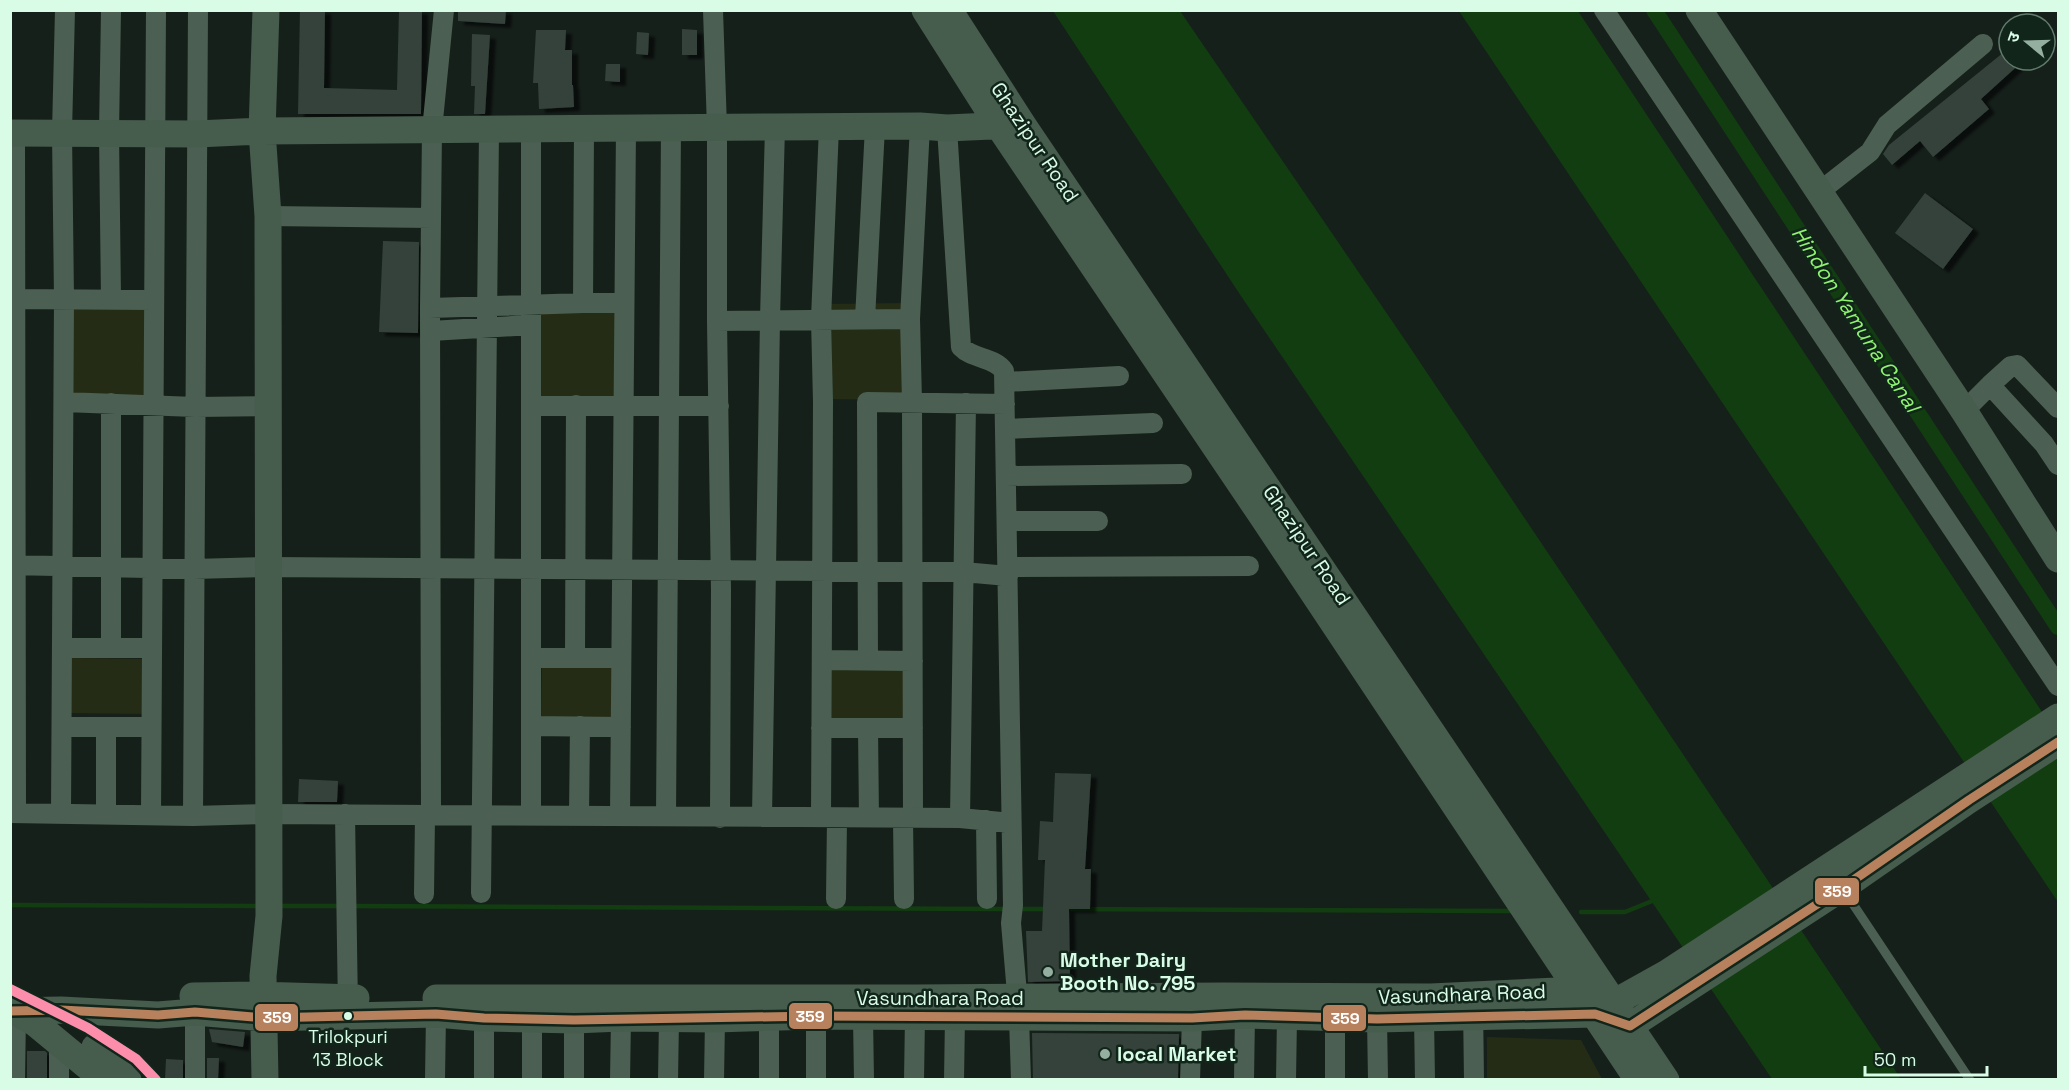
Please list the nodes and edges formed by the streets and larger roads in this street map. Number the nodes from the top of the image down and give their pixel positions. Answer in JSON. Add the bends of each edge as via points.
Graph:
{"nodes":[{"id":1,"x":65,"y":10,"type":"edge"},
{"id":2,"x":111,"y":10,"type":"edge"},
{"id":3,"x":156,"y":10,"type":"edge"},
{"id":4,"x":198,"y":10,"type":"edge"},
{"id":5,"x":266,"y":10,"type":"edge"},
{"id":6,"x":444,"y":10,"type":"edge"},
{"id":7,"x":713,"y":10,"type":"edge"},
{"id":8,"x":925,"y":10,"type":"edge"},
{"id":9,"x":949,"y":10,"type":"edge"},
{"id":10,"x":1604,"y":10,"type":"edge"},
{"id":11,"x":1699,"y":10,"type":"edge"},
{"id":12,"x":1983,"y":44,"type":"dead end"},
{"id":13,"x":1011,"y":125,"type":"junction"},
{"id":14,"x":920,"y":126,"type":"junction"},
{"id":15,"x":775,"y":127,"type":"junction"},
{"id":16,"x":830,"y":127,"type":"junction"},
{"id":17,"x":875,"y":127,"type":"junction"},
{"id":18,"x":626,"y":128,"type":"junction"},
{"id":19,"x":671,"y":128,"type":"junction"},
{"id":20,"x":717,"y":128,"type":"junction"},
{"id":21,"x":947,"y":128,"type":"junction"},
{"id":22,"x":531,"y":129,"type":"junction"},
{"id":23,"x":584,"y":129,"type":"junction"},
{"id":24,"x":432,"y":130,"type":"junction"},
{"id":25,"x":489,"y":130,"type":"junction"},
{"id":26,"x":262,"y":131,"type":"junction"},
{"id":27,"x":62,"y":132,"type":"junction"},
{"id":28,"x":109,"y":132,"type":"junction"},
{"id":29,"x":156,"y":132,"type":"junction"},
{"id":30,"x":13,"y":133,"type":"edge"},
{"id":31,"x":197,"y":134,"type":"junction"},
{"id":32,"x":1819,"y":192,"type":"junction"},
{"id":33,"x":268,"y":216,"type":"junction"},
{"id":34,"x":431,"y":218,"type":"junction"},
{"id":35,"x":13,"y":299,"type":"edge"},
{"id":36,"x":64,"y":299,"type":"junction"},
{"id":37,"x":111,"y":299,"type":"junction"},
{"id":38,"x":154,"y":300,"type":"junction"},
{"id":39,"x":583,"y":303,"type":"junction"},
{"id":40,"x":624,"y":303,"type":"junction"},
{"id":41,"x":531,"y":305,"type":"junction"},
{"id":42,"x":488,"y":306,"type":"junction"},
{"id":43,"x":430,"y":308,"type":"junction"},
{"id":44,"x":910,"y":318,"type":"junction"},
{"id":45,"x":770,"y":319,"type":"junction"},
{"id":46,"x":821,"y":319,"type":"junction"},
{"id":47,"x":865,"y":319,"type":"junction"},
{"id":48,"x":717,"y":321,"type":"junction"},
{"id":49,"x":531,"y":325,"type":"junction"},
{"id":50,"x":487,"y":328,"type":"junction"},
{"id":51,"x":431,"y":331,"type":"junction"},
{"id":52,"x":1119,"y":376,"type":"dead end"},
{"id":53,"x":1005,"y":382,"type":"junction"},
{"id":54,"x":1990,"y":385,"type":"junction"},
{"id":55,"x":64,"y":402,"type":"junction"},
{"id":56,"x":912,"y":402,"type":"junction"},
{"id":57,"x":111,"y":403,"type":"junction"},
{"id":58,"x":966,"y":403,"type":"junction"},
{"id":59,"x":1005,"y":404,"type":"junction"},
{"id":60,"x":153,"y":405,"type":"junction"},
{"id":61,"x":576,"y":405,"type":"junction"},
{"id":62,"x":268,"y":406,"type":"junction"},
{"id":63,"x":531,"y":406,"type":"junction"},
{"id":64,"x":623,"y":406,"type":"junction"},
{"id":65,"x":669,"y":406,"type":"junction"},
{"id":66,"x":719,"y":406,"type":"junction"},
{"id":67,"x":195,"y":407,"type":"junction"},
{"id":68,"x":2058,"y":408,"type":"edge"},
{"id":69,"x":1965,"y":411,"type":"junction"},
{"id":70,"x":1154,"y":423,"type":"dead end"},
{"id":71,"x":1006,"y":429,"type":"junction"},
{"id":72,"x":2051,"y":439,"type":"edge"},
{"id":73,"x":2058,"y":465,"type":"edge"},
{"id":74,"x":1182,"y":474,"type":"dead end"},
{"id":75,"x":1006,"y":476,"type":"junction"},
{"id":76,"x":1007,"y":521,"type":"junction"},
{"id":77,"x":1098,"y":522,"type":"dead end"},
{"id":78,"x":2058,"y":559,"type":"edge"},
{"id":79,"x":13,"y":565,"type":"edge"},
{"id":80,"x":63,"y":566,"type":"junction"},
{"id":81,"x":111,"y":566,"type":"junction"},
{"id":82,"x":1249,"y":566,"type":"dead end"},
{"id":83,"x":153,"y":567,"type":"junction"},
{"id":84,"x":268,"y":567,"type":"junction"},
{"id":85,"x":431,"y":568,"type":"junction"},
{"id":86,"x":575,"y":568,"type":"junction"},
{"id":87,"x":194,"y":569,"type":"junction"},
{"id":88,"x":484,"y":569,"type":"junction"},
{"id":89,"x":531,"y":569,"type":"junction"},
{"id":90,"x":622,"y":569,"type":"junction"},
{"id":91,"x":668,"y":569,"type":"junction"},
{"id":92,"x":721,"y":569,"type":"junction"},
{"id":93,"x":766,"y":570,"type":"junction"},
{"id":94,"x":822,"y":571,"type":"junction"},
{"id":95,"x":868,"y":571,"type":"junction"},
{"id":96,"x":913,"y":572,"type":"junction"},
{"id":97,"x":963,"y":572,"type":"junction"},
{"id":98,"x":1008,"y":572,"type":"junction"},
{"id":99,"x":111,"y":647,"type":"junction"},
{"id":100,"x":62,"y":648,"type":"junction"},
{"id":101,"x":152,"y":648,"type":"junction"},
{"id":102,"x":575,"y":657,"type":"junction"},
{"id":103,"x":531,"y":658,"type":"junction"},
{"id":104,"x":621,"y":658,"type":"junction"},
{"id":105,"x":822,"y":660,"type":"junction"},
{"id":106,"x":868,"y":660,"type":"junction"},
{"id":107,"x":913,"y":661,"type":"junction"},
{"id":108,"x":2058,"y":686,"type":"edge"},
{"id":109,"x":2058,"y":717,"type":"edge"},
{"id":110,"x":531,"y":726,"type":"junction"},
{"id":111,"x":580,"y":726,"type":"junction"},
{"id":112,"x":62,"y":727,"type":"junction"},
{"id":113,"x":152,"y":727,"type":"junction"},
{"id":114,"x":621,"y":727,"type":"junction"},
{"id":115,"x":106,"y":728,"type":"junction"},
{"id":116,"x":821,"y":728,"type":"junction"},
{"id":117,"x":868,"y":728,"type":"junction"},
{"id":118,"x":913,"y":728,"type":"junction"},
{"id":119,"x":2058,"y":742,"type":"edge"},
{"id":120,"x":1965,"y":790,"type":"junction"},
{"id":121,"x":13,"y":813,"type":"edge"},
{"id":122,"x":62,"y":813,"type":"junction"},
{"id":123,"x":106,"y":814,"type":"junction"},
{"id":124,"x":151,"y":814,"type":"junction"},
{"id":125,"x":268,"y":814,"type":"junction"},
{"id":126,"x":345,"y":814,"type":"junction"},
{"id":127,"x":428,"y":815,"type":"junction"},
{"id":128,"x":531,"y":815,"type":"junction"},
{"id":129,"x":193,"y":816,"type":"junction"},
{"id":130,"x":481,"y":816,"type":"junction"},
{"id":131,"x":579,"y":816,"type":"junction"},
{"id":132,"x":620,"y":816,"type":"junction"},
{"id":133,"x":666,"y":816,"type":"junction"},
{"id":134,"x":762,"y":817,"type":"junction"},
{"id":135,"x":720,"y":818,"type":"junction"},
{"id":136,"x":829,"y":818,"type":"junction"},
{"id":137,"x":868,"y":818,"type":"junction"},
{"id":138,"x":908,"y":818,"type":"junction"},
{"id":139,"x":960,"y":818,"type":"junction"},
{"id":140,"x":986,"y":820,"type":"junction"},
{"id":141,"x":1011,"y":823,"type":"junction"},
{"id":142,"x":481,"y":893,"type":"dead end"},
{"id":143,"x":424,"y":894,"type":"dead end"},
{"id":144,"x":904,"y":898,"type":"dead end"},
{"id":145,"x":836,"y":899,"type":"dead end"},
{"id":146,"x":987,"y":899,"type":"dead end"},
{"id":147,"x":1674,"y":983,"type":"junction"},
{"id":148,"x":1578,"y":990,"type":"junction"},
{"id":149,"x":12,"y":1006,"type":"edge"},
{"id":150,"x":263,"y":1006,"type":"junction"},
{"id":151,"x":348,"y":1006,"type":"junction"},
{"id":152,"x":1473,"y":1006,"type":"junction"},
{"id":153,"x":1018,"y":1008,"type":"junction"},
{"id":154,"x":1605,"y":1008,"type":"junction"},
{"id":155,"x":195,"y":1012,"type":"junction"},
{"id":156,"x":436,"y":1014,"type":"junction"},
{"id":157,"x":1245,"y":1015,"type":"junction"},
{"id":158,"x":816,"y":1016,"type":"junction"},
{"id":159,"x":863,"y":1017,"type":"junction"},
{"id":160,"x":915,"y":1017,"type":"junction"},
{"id":161,"x":954,"y":1017,"type":"junction"},
{"id":162,"x":1287,"y":1017,"type":"junction"},
{"id":163,"x":1335,"y":1017,"type":"junction"},
{"id":164,"x":484,"y":1018,"type":"junction"},
{"id":165,"x":532,"y":1018,"type":"junction"},
{"id":166,"x":621,"y":1018,"type":"junction"},
{"id":167,"x":769,"y":1018,"type":"junction"},
{"id":168,"x":1192,"y":1018,"type":"junction"},
{"id":169,"x":1424,"y":1018,"type":"junction"},
{"id":170,"x":669,"y":1019,"type":"junction"},
{"id":171,"x":715,"y":1019,"type":"junction"},
{"id":172,"x":1377,"y":1019,"type":"junction"},
{"id":173,"x":53,"y":1020,"type":"junction"},
{"id":174,"x":574,"y":1020,"type":"junction"},
{"id":175,"x":1630,"y":1026,"type":"junction"},
{"id":176,"x":15,"y":1080,"type":"edge"},
{"id":177,"x":59,"y":1080,"type":"edge"},
{"id":178,"x":104,"y":1080,"type":"edge"},
{"id":179,"x":128,"y":1080,"type":"edge"},
{"id":180,"x":195,"y":1080,"type":"edge"},
{"id":181,"x":265,"y":1080,"type":"edge"},
{"id":182,"x":435,"y":1080,"type":"edge"},
{"id":183,"x":484,"y":1080,"type":"edge"},
{"id":184,"x":532,"y":1080,"type":"edge"},
{"id":185,"x":574,"y":1080,"type":"edge"},
{"id":186,"x":620,"y":1080,"type":"edge"},
{"id":187,"x":668,"y":1080,"type":"edge"},
{"id":188,"x":714,"y":1080,"type":"edge"},
{"id":189,"x":769,"y":1080,"type":"edge"},
{"id":190,"x":816,"y":1080,"type":"edge"},
{"id":191,"x":864,"y":1080,"type":"edge"},
{"id":192,"x":914,"y":1080,"type":"edge"},
{"id":193,"x":954,"y":1080,"type":"edge"},
{"id":194,"x":1021,"y":1080,"type":"edge"},
{"id":195,"x":1190,"y":1080,"type":"edge"},
{"id":196,"x":1244,"y":1080,"type":"edge"},
{"id":197,"x":1287,"y":1080,"type":"edge"},
{"id":198,"x":1335,"y":1080,"type":"edge"},
{"id":199,"x":1378,"y":1080,"type":"edge"},
{"id":200,"x":1425,"y":1080,"type":"edge"},
{"id":201,"x":1474,"y":1080,"type":"edge"},
{"id":202,"x":1638,"y":1080,"type":"edge"},
{"id":203,"x":1666,"y":1080,"type":"edge"}],
"edges":[{"from":1,"to":27,"type":"street"},
{"from":2,"to":28,"type":"street"},
{"from":3,"to":29,"type":"street"},
{"from":4,"to":31,"type":"street"},
{"from":5,"to":26,"type":"street"},
{"from":6,"to":24,"type":"street"},
{"from":7,"to":20,"type":"street"},
{"from":8,"to":13,"type":"street","name":"Ghazipur Road"},
{"from":9,"to":13,"type":"street","name":"Ghazipur Road"},
{"from":10,"to":108,"type":"street"},
{"from":11,"to":32,"type":"street"},
{"from":12,"to":32,"type":"street","via":[[1887,125],[1870,152]]},
{"from":13,"to":21,"type":"street"},
{"from":13,"to":148,"type":"street","name":"Ghazipur Road","via":[[1269,526]]},
{"from":13,"to":154,"type":"street","name":"Ghazipur Road"},
{"from":14,"to":17,"type":"street"},
{"from":14,"to":21,"type":"street"},
{"from":14,"to":44,"type":"street"},
{"from":15,"to":16,"type":"street"},
{"from":15,"to":20,"type":"street"},
{"from":15,"to":45,"type":"street"},
{"from":16,"to":17,"type":"street"},
{"from":16,"to":46,"type":"street"},
{"from":17,"to":47,"type":"street"},
{"from":18,"to":19,"type":"street"},
{"from":18,"to":23,"type":"street"},
{"from":18,"to":40,"type":"street"},
{"from":19,"to":20,"type":"street"},
{"from":19,"to":65,"type":"street"},
{"from":20,"to":48,"type":"street"},
{"from":21,"to":53,"type":"street","via":[[961,347],[1000,365]]},
{"from":22,"to":23,"type":"street"},
{"from":22,"to":25,"type":"street"},
{"from":22,"to":41,"type":"street"},
{"from":23,"to":39,"type":"street"},
{"from":24,"to":25,"type":"street"},
{"from":24,"to":26,"type":"street"},
{"from":24,"to":34,"type":"street"},
{"from":25,"to":42,"type":"street"},
{"from":26,"to":31,"type":"street"},
{"from":26,"to":33,"type":"street"},
{"from":27,"to":28,"type":"street"},
{"from":27,"to":30,"type":"street"},
{"from":27,"to":36,"type":"street"},
{"from":28,"to":29,"type":"street"},
{"from":28,"to":37,"type":"street"},
{"from":29,"to":31,"type":"street"},
{"from":29,"to":38,"type":"street"},
{"from":30,"to":35,"type":"street"},
{"from":31,"to":67,"type":"street"},
{"from":32,"to":69,"type":"street"},
{"from":33,"to":34,"type":"street"},
{"from":33,"to":62,"type":"street"},
{"from":34,"to":43,"type":"street"},
{"from":35,"to":36,"type":"street"},
{"from":35,"to":79,"type":"street"},
{"from":36,"to":37,"type":"street"},
{"from":36,"to":55,"type":"street"},
{"from":37,"to":38,"type":"street"},
{"from":38,"to":60,"type":"street"},
{"from":39,"to":40,"type":"street"},
{"from":39,"to":41,"type":"street"},
{"from":40,"to":64,"type":"street"},
{"from":41,"to":42,"type":"street"},
{"from":41,"to":49,"type":"street"},
{"from":42,"to":43,"type":"street"},
{"from":42,"to":50,"type":"street"},
{"from":43,"to":51,"type":"street"},
{"from":44,"to":47,"type":"street"},
{"from":44,"to":56,"type":"street"},
{"from":45,"to":46,"type":"street"},
{"from":45,"to":48,"type":"street"},
{"from":45,"to":93,"type":"street"},
{"from":46,"to":47,"type":"street"},
{"from":46,"to":94,"type":"street"},
{"from":48,"to":66,"type":"street"},
{"from":49,"to":50,"type":"street"},
{"from":49,"to":63,"type":"street"},
{"from":50,"to":51,"type":"street"},
{"from":50,"to":88,"type":"street"},
{"from":51,"to":85,"type":"street"},
{"from":52,"to":53,"type":"street"},
{"from":53,"to":59,"type":"street"},
{"from":54,"to":68,"type":"street","via":[[2017,365]]},
{"from":54,"to":69,"type":"street"},
{"from":54,"to":72,"type":"street"},
{"from":55,"to":57,"type":"street"},
{"from":55,"to":80,"type":"street"},
{"from":56,"to":58,"type":"street"},
{"from":56,"to":95,"type":"street","via":[[867,402]]},
{"from":56,"to":96,"type":"street"},
{"from":57,"to":60,"type":"street"},
{"from":57,"to":81,"type":"street"},
{"from":58,"to":59,"type":"street"},
{"from":58,"to":97,"type":"street"},
{"from":59,"to":71,"type":"street"},
{"from":60,"to":67,"type":"street"},
{"from":60,"to":83,"type":"street"},
{"from":61,"to":63,"type":"street"},
{"from":61,"to":64,"type":"street"},
{"from":61,"to":86,"type":"street"},
{"from":62,"to":67,"type":"street"},
{"from":62,"to":84,"type":"street"},
{"from":63,"to":89,"type":"street"},
{"from":64,"to":65,"type":"street"},
{"from":64,"to":90,"type":"street"},
{"from":65,"to":66,"type":"street"},
{"from":65,"to":91,"type":"street"},
{"from":66,"to":92,"type":"street"},
{"from":67,"to":87,"type":"street"},
{"from":69,"to":78,"type":"street"},
{"from":70,"to":71,"type":"street"},
{"from":71,"to":75,"type":"street"},
{"from":72,"to":73,"type":"street"},
{"from":74,"to":75,"type":"street"},
{"from":75,"to":76,"type":"street"},
{"from":76,"to":77,"type":"street"},
{"from":76,"to":98,"type":"street"},
{"from":79,"to":80,"type":"street"},
{"from":79,"to":121,"type":"street"},
{"from":80,"to":81,"type":"street"},
{"from":80,"to":100,"type":"street"},
{"from":81,"to":83,"type":"street"},
{"from":81,"to":99,"type":"street"},
{"from":82,"to":98,"type":"street"},
{"from":83,"to":87,"type":"street"},
{"from":83,"to":101,"type":"street"},
{"from":84,"to":85,"type":"street"},
{"from":84,"to":87,"type":"street"},
{"from":84,"to":125,"type":"street"},
{"from":85,"to":88,"type":"street"},
{"from":85,"to":127,"type":"street"},
{"from":86,"to":89,"type":"street"},
{"from":86,"to":90,"type":"street"},
{"from":86,"to":102,"type":"street"},
{"from":87,"to":129,"type":"street"},
{"from":88,"to":89,"type":"street"},
{"from":88,"to":130,"type":"street"},
{"from":89,"to":103,"type":"street"},
{"from":90,"to":91,"type":"street"},
{"from":90,"to":104,"type":"street"},
{"from":91,"to":92,"type":"street"},
{"from":91,"to":133,"type":"street"},
{"from":92,"to":93,"type":"street"},
{"from":92,"to":135,"type":"street"},
{"from":93,"to":94,"type":"street"},
{"from":93,"to":134,"type":"street"},
{"from":94,"to":95,"type":"street"},
{"from":94,"to":105,"type":"street"},
{"from":95,"to":96,"type":"street"},
{"from":95,"to":106,"type":"street"},
{"from":96,"to":97,"type":"street"},
{"from":96,"to":107,"type":"street"},
{"from":97,"to":98,"type":"street"},
{"from":97,"to":139,"type":"street"},
{"from":98,"to":141,"type":"street"},
{"from":99,"to":100,"type":"street"},
{"from":99,"to":101,"type":"street"},
{"from":100,"to":112,"type":"street"},
{"from":101,"to":113,"type":"street"},
{"from":102,"to":103,"type":"street"},
{"from":102,"to":104,"type":"street"},
{"from":103,"to":110,"type":"street"},
{"from":104,"to":114,"type":"street"},
{"from":105,"to":106,"type":"street"},
{"from":105,"to":116,"type":"street"},
{"from":106,"to":107,"type":"street"},
{"from":107,"to":118,"type":"street"},
{"from":109,"to":120,"type":"street"},
{"from":110,"to":111,"type":"street"},
{"from":110,"to":128,"type":"street"},
{"from":111,"to":114,"type":"street"},
{"from":111,"to":131,"type":"street"},
{"from":112,"to":115,"type":"street"},
{"from":112,"to":122,"type":"street"},
{"from":113,"to":115,"type":"street"},
{"from":113,"to":124,"type":"street"},
{"from":114,"to":132,"type":"street"},
{"from":115,"to":123,"type":"street"},
{"from":116,"to":117,"type":"street"},
{"from":116,"to":136,"type":"street"},
{"from":117,"to":118,"type":"street"},
{"from":117,"to":137,"type":"street"},
{"from":118,"to":138,"type":"street"},
{"from":119,"to":120,"type":"street"},
{"from":120,"to":147,"type":"street","via":[[1824,890]]},
{"from":121,"to":122,"type":"street"},
{"from":122,"to":123,"type":"street"},
{"from":123,"to":124,"type":"street"},
{"from":124,"to":129,"type":"street"},
{"from":125,"to":126,"type":"street"},
{"from":125,"to":129,"type":"street"},
{"from":125,"to":150,"type":"street","via":[[269,905]]},
{"from":126,"to":127,"type":"street"},
{"from":126,"to":151,"type":"street"},
{"from":127,"to":130,"type":"street"},
{"from":127,"to":143,"type":"street"},
{"from":128,"to":130,"type":"street"},
{"from":128,"to":131,"type":"street"},
{"from":130,"to":142,"type":"street"},
{"from":131,"to":132,"type":"street"},
{"from":132,"to":133,"type":"street"},
{"from":133,"to":135,"type":"street"},
{"from":134,"to":135,"type":"street"},
{"from":134,"to":136,"type":"street"},
{"from":136,"to":137,"type":"street"},
{"from":136,"to":145,"type":"street"},
{"from":137,"to":138,"type":"street"},
{"from":138,"to":139,"type":"street"},
{"from":138,"to":144,"type":"street"},
{"from":139,"to":140,"type":"street"},
{"from":140,"to":141,"type":"street"},
{"from":140,"to":146,"type":"street"},
{"from":141,"to":153,"type":"street"},
{"from":147,"to":154,"type":"street"},
{"from":147,"to":175,"type":"street"},
{"from":148,"to":152,"type":"street","name":"Vasundhara Road"},
{"from":148,"to":154,"type":"street","name":"Ghazipur Road"},
{"from":149,"to":173,"type":"street","name":"Vasundhara Road"},
{"from":149,"to":176,"type":"street"},
{"from":150,"to":151,"type":"street","name":"Vasundhara Road"},
{"from":150,"to":155,"type":"street","name":"Vasundhara Road"},
{"from":150,"to":173,"type":"street","name":"Vasundhara Road","via":[[168,997]]},
{"from":150,"to":181,"type":"street"},
{"from":151,"to":153,"type":"street","name":"Vasundhara Road"},
{"from":151,"to":156,"type":"street","name":"Vasundhara Road"},
{"from":152,"to":153,"type":"street","name":"Vasundhara Road","via":[[1431,997],[1224,996]]},
{"from":152,"to":154,"type":"street","name":"Vasundhara Road"},
{"from":152,"to":169,"type":"street","name":"Vasundhara Road"},
{"from":152,"to":201,"type":"street"},
{"from":153,"to":161,"type":"street","name":"Vasundhara Road"},
{"from":153,"to":168,"type":"street","name":"Vasundhara Road"},
{"from":153,"to":194,"type":"street"},
{"from":154,"to":175,"type":"street","name":"Ghazipur Road"},
{"from":154,"to":202,"type":"street","name":"Ghazipur Road"},
{"from":155,"to":173,"type":"street","name":"Vasundhara Road"},
{"from":155,"to":180,"type":"street"},
{"from":156,"to":164,"type":"street","name":"Vasundhara Road"},
{"from":156,"to":182,"type":"street"},
{"from":157,"to":162,"type":"street","name":"Vasundhara Road"},
{"from":157,"to":168,"type":"street","name":"Vasundhara Road"},
{"from":157,"to":196,"type":"street"},
{"from":158,"to":159,"type":"street","name":"Vasundhara Road"},
{"from":158,"to":167,"type":"street","name":"Vasundhara Road"},
{"from":158,"to":190,"type":"street"},
{"from":159,"to":160,"type":"street","name":"Vasundhara Road"},
{"from":159,"to":191,"type":"street"},
{"from":160,"to":161,"type":"street","name":"Vasundhara Road"},
{"from":160,"to":192,"type":"street"},
{"from":161,"to":193,"type":"street"},
{"from":162,"to":163,"type":"street","name":"Vasundhara Road"},
{"from":162,"to":197,"type":"street"},
{"from":163,"to":172,"type":"street","name":"Vasundhara Road"},
{"from":163,"to":198,"type":"street"},
{"from":164,"to":165,"type":"street","name":"Vasundhara Road"},
{"from":164,"to":183,"type":"street"},
{"from":165,"to":174,"type":"street","name":"Vasundhara Road"},
{"from":165,"to":184,"type":"street"},
{"from":166,"to":170,"type":"street","name":"Vasundhara Road"},
{"from":166,"to":174,"type":"street","name":"Vasundhara Road"},
{"from":166,"to":186,"type":"street"},
{"from":167,"to":171,"type":"street","name":"Vasundhara Road"},
{"from":167,"to":189,"type":"street"},
{"from":168,"to":195,"type":"street"},
{"from":169,"to":172,"type":"street","name":"Vasundhara Road"},
{"from":169,"to":200,"type":"street"},
{"from":170,"to":171,"type":"street","name":"Vasundhara Road"},
{"from":170,"to":187,"type":"street"},
{"from":171,"to":188,"type":"street"},
{"from":172,"to":199,"type":"street"},
{"from":173,"to":177,"type":"street"},
{"from":173,"to":178,"type":"street"},
{"from":173,"to":179,"type":"street","via":[[111,1061]]},
{"from":174,"to":185,"type":"street"},
{"from":175,"to":203,"type":"street","name":"Ghazipur Road"}]}
